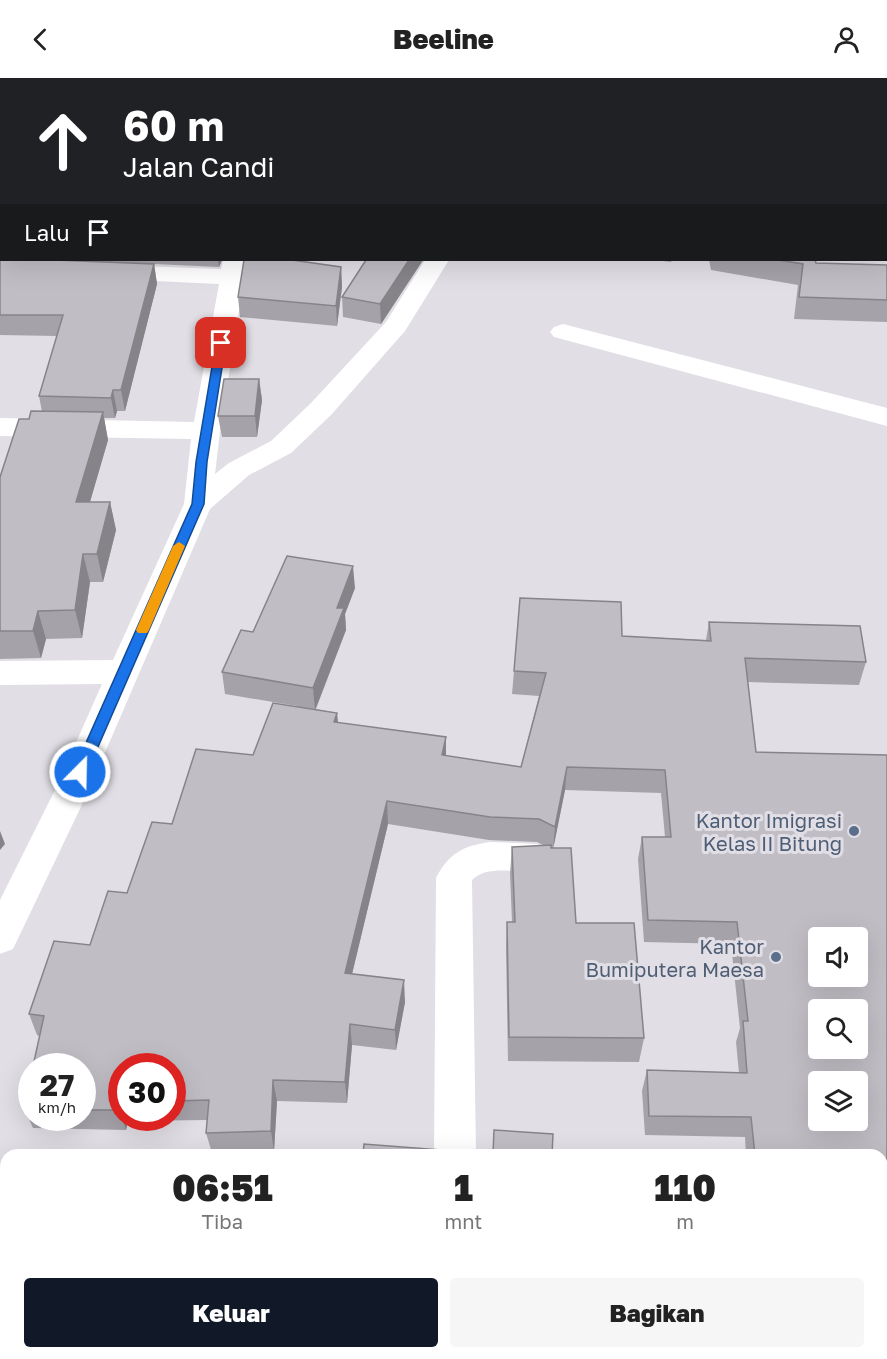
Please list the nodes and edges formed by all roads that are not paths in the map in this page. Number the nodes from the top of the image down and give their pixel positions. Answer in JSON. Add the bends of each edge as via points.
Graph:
{"nodes":[{"id":1,"x":436,"y":261,"type":"edge"},
{"id":2,"x":234,"y":268,"type":"edge"},
{"id":3,"x":93,"y":271,"type":"edge"},
{"id":4,"x":563,"y":332,"type":"dead end"},
{"id":5,"x":887,"y":417,"type":"edge"},
{"id":6,"x":0,"y":427,"type":"edge"},
{"id":7,"x":206,"y":431,"type":"junction"},
{"id":8,"x":198,"y":504,"type":"junction"},
{"id":9,"x":123,"y":672,"type":"junction"},
{"id":10,"x":0,"y":673,"type":"edge"},
{"id":11,"x":537,"y":859,"type":"edge"},
{"id":12,"x":0,"y":938,"type":"edge"},
{"id":13,"x":455,"y":1149,"type":"edge"}],
"edges":[{"from":1,"to":8,"type":"street","via":[[396,326],[321,409],[281,447],[238,469]]},
{"from":2,"to":3,"type":"street"},
{"from":2,"to":7,"type":"street"},
{"from":4,"to":5,"type":"street"},
{"from":6,"to":7,"type":"street"},
{"from":7,"to":8,"type":"street"},
{"from":8,"to":9,"type":"street"},
{"from":9,"to":10,"type":"street"},
{"from":9,"to":12,"type":"street","via":[[71,792]]},
{"from":11,"to":13,"type":"street","via":[[475,858],[463,864],[454,878]]}]}
